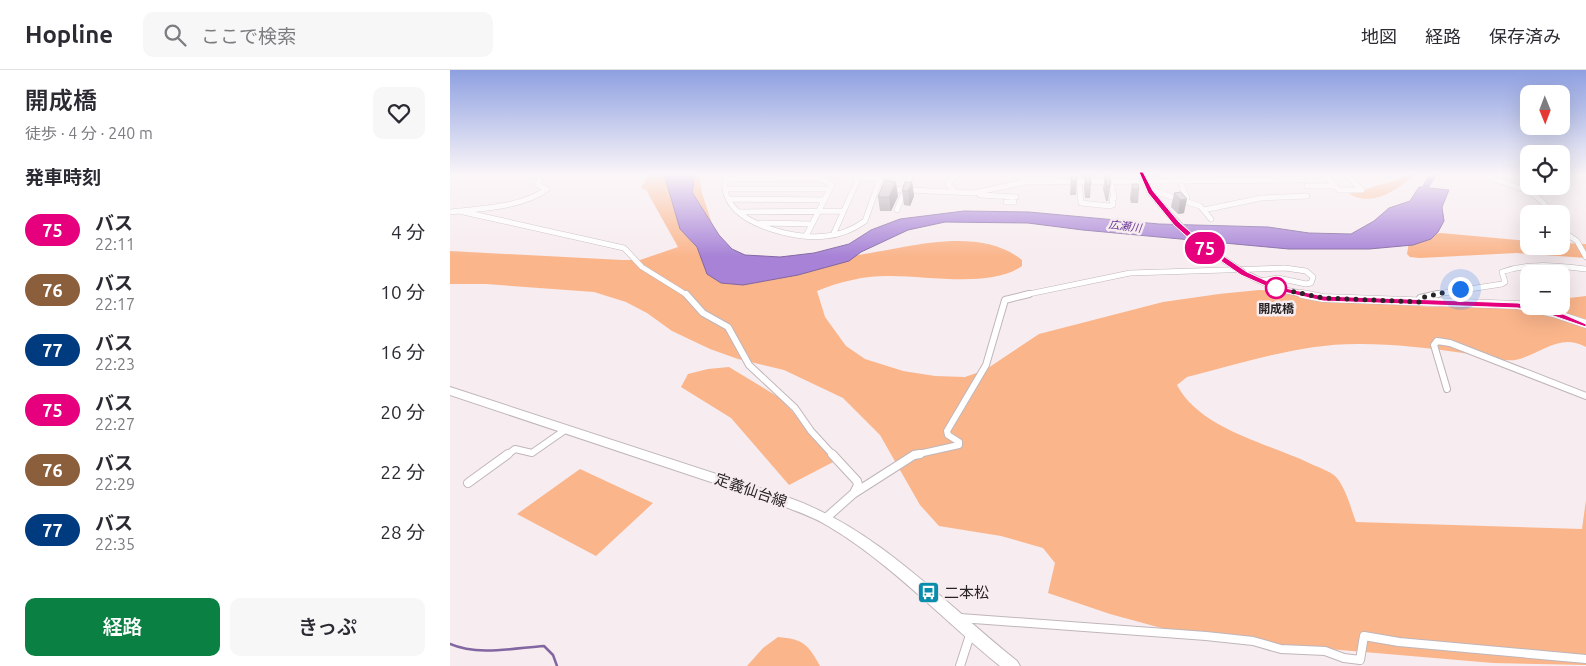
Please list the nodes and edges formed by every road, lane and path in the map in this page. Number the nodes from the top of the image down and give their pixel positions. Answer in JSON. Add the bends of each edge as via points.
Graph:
{"nodes":[{"id":1,"x":515,"y":202,"type":"edge"},
{"id":2,"x":730,"y":202,"type":"edge"},
{"id":3,"x":823,"y":202,"type":"edge"},
{"id":4,"x":848,"y":202,"type":"edge"},
{"id":5,"x":872,"y":202,"type":"edge"},
{"id":6,"x":900,"y":202,"type":"edge"},
{"id":7,"x":1081,"y":202,"type":"edge"},
{"id":8,"x":1112,"y":202,"type":"edge"},
{"id":9,"x":1159,"y":202,"type":"edge"},
{"id":10,"x":1190,"y":202,"type":"edge"},
{"id":11,"x":1239,"y":202,"type":"edge"},
{"id":12,"x":897,"y":210,"type":"dead end"},
{"id":13,"x":1204,"y":210,"type":"junction"},
{"id":14,"x":459,"y":211,"type":"junction"},
{"id":15,"x":818,"y":211,"type":"junction"},
{"id":16,"x":844,"y":211,"type":"junction"},
{"id":17,"x":450,"y":212,"type":"edge"},
{"id":18,"x":738,"y":212,"type":"junction"},
{"id":19,"x":1211,"y":219,"type":"dead end"},
{"id":20,"x":758,"y":223,"type":"junction"},
{"id":21,"x":812,"y":224,"type":"junction"},
{"id":22,"x":833,"y":235,"type":"junction"},
{"id":23,"x":806,"y":236,"type":"junction"},
{"id":24,"x":1570,"y":236,"type":"edge"},
{"id":25,"x":1586,"y":257,"type":"edge"},
{"id":26,"x":1586,"y":269,"type":"edge"},
{"id":27,"x":1260,"y":281,"type":"junction"},
{"id":28,"x":1419,"y":302,"type":"junction"},
{"id":29,"x":1586,"y":324,"type":"edge"},
{"id":30,"x":1447,"y":390,"type":"dead end"},
{"id":31,"x":450,"y":391,"type":"edge"},
{"id":32,"x":1586,"y":396,"type":"edge"},
{"id":33,"x":565,"y":430,"type":"junction"},
{"id":34,"x":468,"y":483,"type":"dead end"},
{"id":35,"x":853,"y":494,"type":"junction"},
{"id":36,"x":826,"y":518,"type":"junction"},
{"id":37,"x":954,"y":617,"type":"junction"},
{"id":38,"x":972,"y":632,"type":"junction"},
{"id":39,"x":1586,"y":659,"type":"edge"},
{"id":40,"x":963,"y":664,"type":"edge"},
{"id":41,"x":1012,"y":666,"type":"edge"}],
"edges":[{"from":1,"to":14,"type":"street"},
{"from":2,"to":18,"type":"street"},
{"from":3,"to":15,"type":"street"},
{"from":4,"to":16,"type":"street"},
{"from":5,"to":22,"type":"street","via":[[865,222]]},
{"from":6,"to":12,"type":"street"},
{"from":7,"to":8,"type":"street","via":[[1110,206]]},
{"from":9,"to":27,"type":"street","bridge":true,"via":[[1194,240]]},
{"from":10,"to":13,"type":"street"},
{"from":11,"to":13,"type":"street"},
{"from":13,"to":19,"type":"street"},
{"from":14,"to":17,"type":"street"},
{"from":14,"to":35,"type":"street","via":[[624,248],[642,267],[685,293],[703,313],[728,327],[749,365],[795,408],[811,431],[857,481]]},
{"from":15,"to":16,"type":"street"},
{"from":15,"to":18,"type":"street"},
{"from":15,"to":21,"type":"street"},
{"from":16,"to":22,"type":"street"},
{"from":18,"to":20,"type":"street"},
{"from":20,"to":21,"type":"street"},
{"from":20,"to":23,"type":"street"},
{"from":21,"to":23,"type":"street"},
{"from":22,"to":23,"type":"street"},
{"from":24,"to":25,"type":"street","via":[[1578,241]]},
{"from":26,"to":28,"type":"street","via":[[1511,267],[1502,272],[1505,282],[1502,284],[1430,295],[1420,298]]},
{"from":27,"to":28,"type":"street","via":[[1293,293],[1323,298]]},
{"from":27,"to":35,"type":"street","via":[[1278,278],[1306,284],[1311,283],[1313,277],[1306,271],[1284,268],[1130,274],[1005,300],[986,365],[947,431],[959,445],[914,455]]},
{"from":28,"to":29,"type":"street","via":[[1518,305]]},
{"from":30,"to":32,"type":"street","via":[[1434,345],[1437,341],[1450,343]]},
{"from":31,"to":33,"type":"main road","name":"定義仙台線"},
{"from":33,"to":34,"type":"street","via":[[532,454],[515,449]]},
{"from":33,"to":36,"type":"main road","name":"定義仙台線","via":[[787,502]]},
{"from":35,"to":36,"type":"street"},
{"from":36,"to":37,"type":"main road","name":"定義仙台線","via":[[886,561]]},
{"from":37,"to":38,"type":"main road","name":"定義仙台線"},
{"from":37,"to":39,"type":"street","via":[[1206,636],[1281,649],[1325,651],[1360,660],[1364,636]]},
{"from":38,"to":40,"type":"street"},
{"from":38,"to":41,"type":"main road","name":"定義仙台線"}]}
